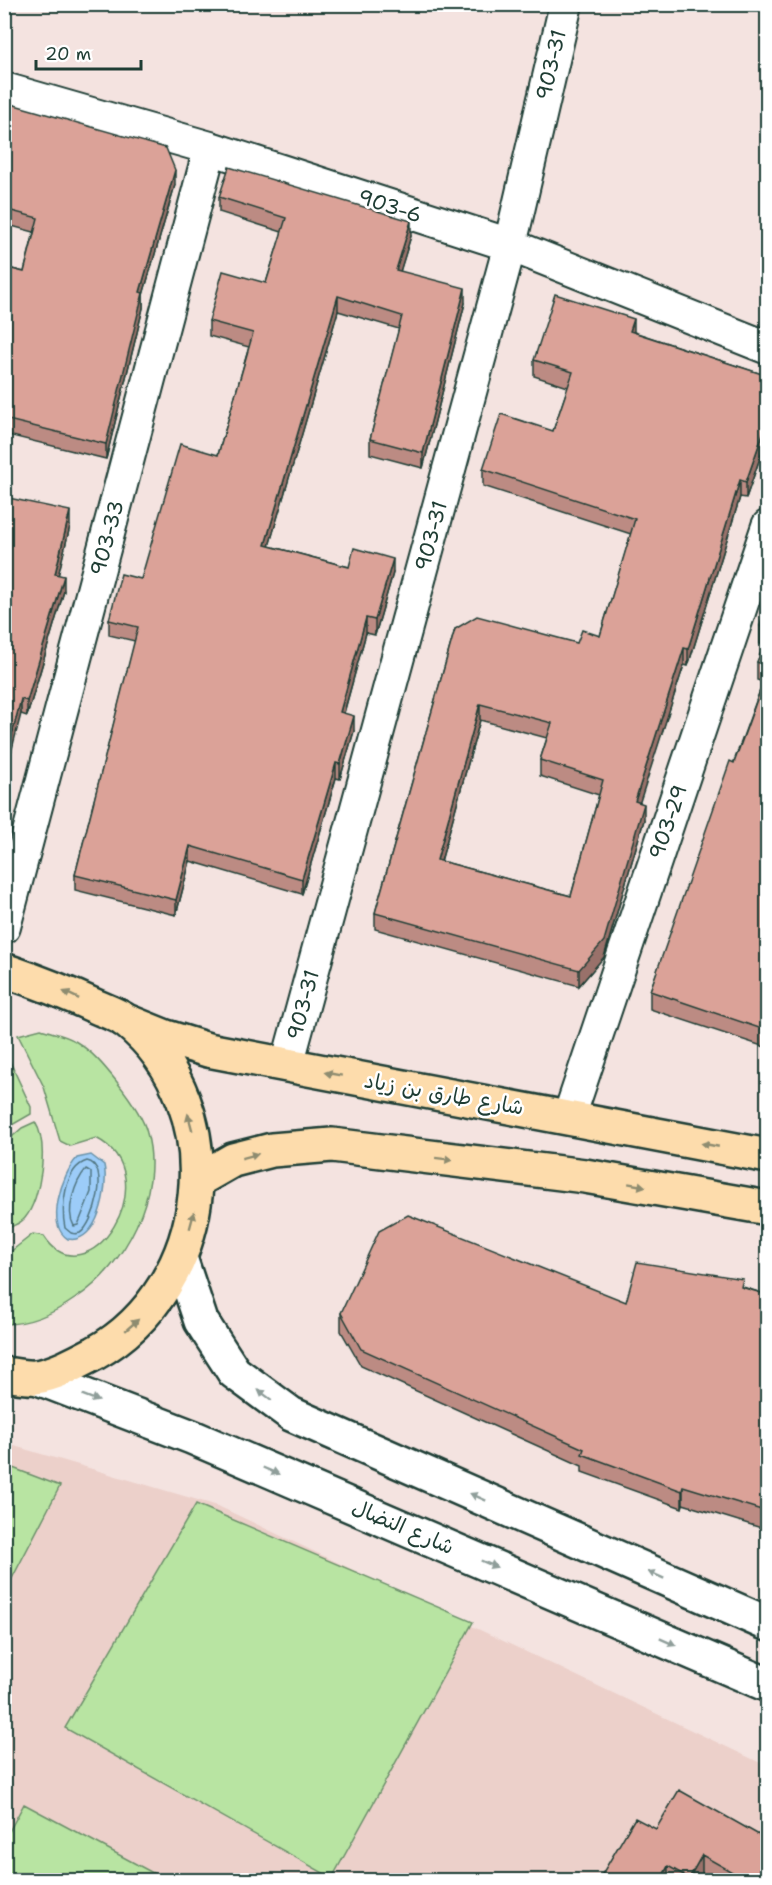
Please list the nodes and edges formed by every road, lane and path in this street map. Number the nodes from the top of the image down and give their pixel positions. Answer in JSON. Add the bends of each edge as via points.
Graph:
{"nodes":[{"id":1,"x":566,"y":4,"type":"edge"},
{"id":2,"x":4,"y":89,"type":"edge"},
{"id":3,"x":210,"y":148,"type":"junction"},
{"id":4,"x":510,"y":245,"type":"junction"},
{"id":5,"x":768,"y":348,"type":"edge"},
{"id":6,"x":768,"y":526,"type":"edge"},
{"id":7,"x":4,"y":927,"type":"edge"},
{"id":8,"x":4,"y":970,"type":"edge"},
{"id":9,"x":124,"y":1020,"type":"junction"},
{"id":10,"x":286,"y":1065,"type":"junction"},
{"id":11,"x":569,"y":1117,"type":"junction"},
{"id":12,"x":768,"y":1156,"type":"edge"},
{"id":13,"x":198,"y":1180,"type":"junction"},
{"id":14,"x":768,"y":1208,"type":"edge"},
{"id":15,"x":180,"y":1258,"type":"junction"},
{"id":16,"x":20,"y":1375,"type":"edge"},
{"id":17,"x":768,"y":1624,"type":"edge"},
{"id":18,"x":768,"y":1685,"type":"edge"}],
"edges":[{"from":1,"to":4,"type":"street","name":"903-31"},
{"from":2,"to":3,"type":"street","name":"903-6"},
{"from":3,"to":4,"type":"street","name":"903-6"},
{"from":3,"to":7,"type":"street","name":"903-33"},
{"from":4,"to":5,"type":"street","name":"903-6"},
{"from":4,"to":10,"type":"street","name":"903-31"},
{"from":6,"to":11,"type":"street","name":"903-29"},
{"from":9,"to":8,"type":"main road","name":"شارع طارق بن زياد","one_way":true,"via":[[61,990]]},
{"from":9,"to":10,"type":"main road","name":"شارع طارق بن زياد","via":[[208,1050]]},
{"from":13,"to":9,"type":"main road","one_way":true,"via":[[190,1120],[179,1091],[165,1065]]},
{"from":11,"to":10,"type":"main road","name":"شارع طارق بن زياد","one_way":true},
{"from":12,"to":11,"type":"main road","name":"شارع طارق بن زياد","one_way":true},
{"from":13,"to":14,"type":"main road","one_way":true,"via":[[233,1160],[272,1150],[332,1145],[585,1176]]},
{"from":15,"to":13,"type":"main road","one_way":true,"via":[[194,1214]]},
{"from":16,"to":15,"type":"main road","one_way":true,"via":[[75,1364],[111,1344],[142,1317],[167,1284]]},
{"from":17,"to":15,"type":"main road","one_way":true,"via":[[291,1414],[234,1372],[201,1321]]},
{"from":16,"to":18,"type":"main road","name":"شارع النضال","one_way":true,"via":[[192,1437]]}]}
